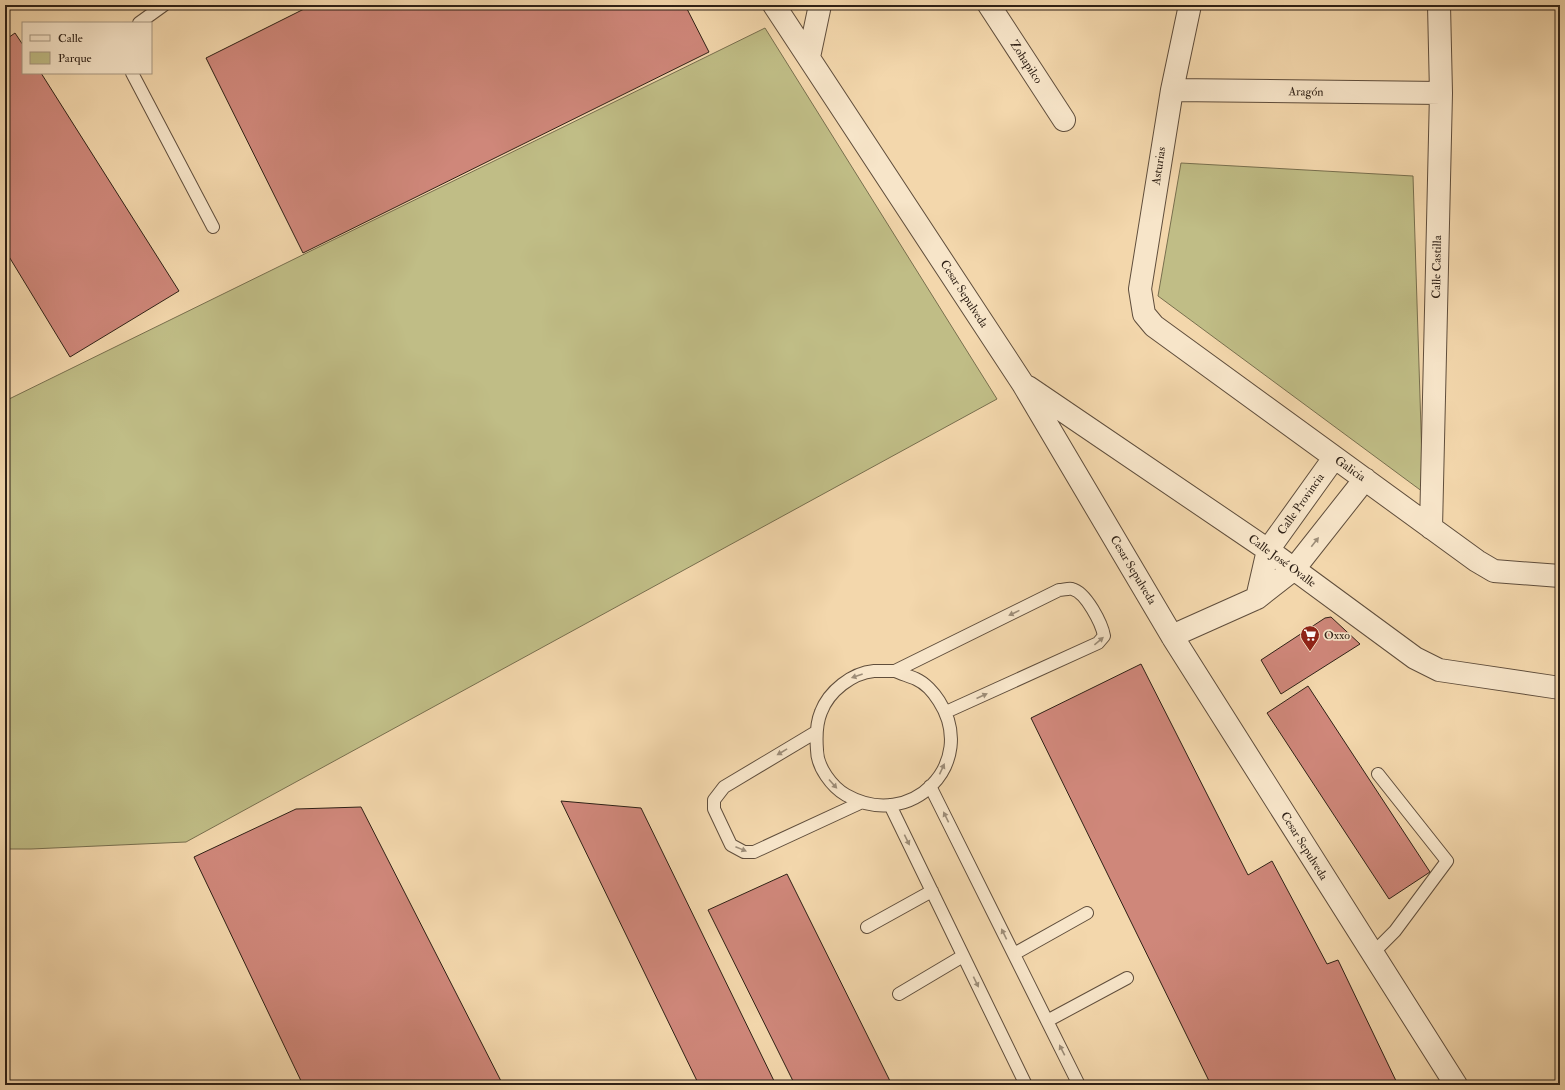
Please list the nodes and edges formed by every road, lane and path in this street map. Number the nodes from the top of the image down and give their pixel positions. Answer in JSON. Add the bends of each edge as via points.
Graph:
{"nodes":[{"id":1,"x":164,"y":5,"type":"edge"},
{"id":2,"x":774,"y":5,"type":"edge"},
{"id":3,"x":820,"y":5,"type":"edge"},
{"id":4,"x":1190,"y":5,"type":"edge"},
{"id":5,"x":1439,"y":5,"type":"edge"},
{"id":6,"x":997,"y":10,"type":"edge"},
{"id":7,"x":140,"y":22,"type":"edge"},
{"id":8,"x":809,"y":57,"type":"junction"},
{"id":9,"x":133,"y":74,"type":"edge"},
{"id":10,"x":1172,"y":90,"type":"junction"},
{"id":11,"x":1441,"y":93,"type":"junction"},
{"id":12,"x":1064,"y":120,"type":"dead end"},
{"id":13,"x":213,"y":227,"type":"dead end"},
{"id":14,"x":1154,"y":326,"type":"joint"},
{"id":15,"x":1023,"y":384,"type":"junction"},
{"id":16,"x":1334,"y":458,"type":"junction"},
{"id":17,"x":1365,"y":479,"type":"junction"},
{"id":18,"x":1431,"y":528,"type":"junction"},
{"id":19,"x":1268,"y":550,"type":"junction"},
{"id":20,"x":1294,"y":569,"type":"junction"},
{"id":21,"x":1560,"y":576,"type":"edge"},
{"id":22,"x":1257,"y":598,"type":"junction"},
{"id":23,"x":1172,"y":636,"type":"junction"},
{"id":24,"x":895,"y":671,"type":"junction"},
{"id":25,"x":1560,"y":688,"type":"edge"},
{"id":26,"x":946,"y":712,"type":"junction"},
{"id":27,"x":816,"y":732,"type":"junction"},
{"id":28,"x":1378,"y":774,"type":"dead end"},
{"id":29,"x":930,"y":786,"type":"junction"},
{"id":30,"x":860,"y":803,"type":"junction"},
{"id":31,"x":890,"y":805,"type":"junction"},
{"id":32,"x":932,"y":891,"type":"junction"},
{"id":33,"x":1087,"y":914,"type":"dead end"},
{"id":34,"x":867,"y":927,"type":"dead end"},
{"id":35,"x":1014,"y":954,"type":"junction"},
{"id":36,"x":1372,"y":954,"type":"junction"},
{"id":37,"x":963,"y":956,"type":"junction"},
{"id":38,"x":1127,"y":978,"type":"dead end"},
{"id":39,"x":899,"y":994,"type":"dead end"},
{"id":40,"x":1047,"y":1021,"type":"junction"},
{"id":41,"x":1026,"y":1085,"type":"edge"},
{"id":42,"x":1079,"y":1085,"type":"edge"},
{"id":43,"x":1456,"y":1085,"type":"edge"}],
"edges":[{"from":1,"to":7,"type":"lane"},
{"from":2,"to":8,"type":"street","name":"Cesar Sepulveda"},
{"from":3,"to":8,"type":"street"},
{"from":4,"to":10,"type":"street","name":"Asturias"},
{"from":5,"to":11,"type":"street","name":"Calle Castilla"},
{"from":6,"to":12,"type":"street","name":"Zohapilco"},
{"from":8,"to":15,"type":"street","name":"Cesar Sepulveda"},
{"from":9,"to":13,"type":"lane"},
{"from":10,"to":11,"type":"street","name":"Aragón"},
{"from":10,"to":14,"type":"street","name":"Asturias","via":[[1140,289],[1144,314]]},
{"from":11,"to":18,"type":"street","name":"Calle Castilla"},
{"from":14,"to":16,"type":"street","name":"Galicia"},
{"from":15,"to":19,"type":"street","name":"Calle José Ovalle"},
{"from":15,"to":23,"type":"street","name":"Cesar Sepulveda"},
{"from":16,"to":17,"type":"street","name":"Galicia"},
{"from":16,"to":19,"type":"street","name":"Calle Provincia"},
{"from":17,"to":18,"type":"street","name":"Galicia"},
{"from":20,"to":17,"type":"street","one_way":true},
{"from":18,"to":21,"type":"street","name":"Galicia","via":[[1494,571]]},
{"from":19,"to":20,"type":"street","name":"Calle José Ovalle"},
{"from":19,"to":22,"type":"street","name":"Calle Provincia"},
{"from":20,"to":22,"type":"street"},
{"from":20,"to":25,"type":"street","name":"Calle José Ovalle","via":[[1415,658],[1439,670]]},
{"from":22,"to":23,"type":"street"},
{"from":23,"to":36,"type":"street","name":"Cesar Sepulveda"},
{"from":24,"to":26,"type":"lane","via":[[916,679],[934,693]]},
{"from":26,"to":24,"type":"lane","one_way":true,"via":[[1098,643],[1104,636],[1102,626],[1082,594],[1072,589],[1059,590]]},
{"from":24,"to":27,"type":"lane","one_way":true,"via":[[873,671],[851,678],[834,692],[821,711]]},
{"from":29,"to":26,"type":"lane","one_way":true,"via":[[939,777],[948,756],[951,734]]},
{"from":27,"to":30,"type":"lane","one_way":true,"via":[[817,755],[826,775],[840,792]]},
{"from":27,"to":30,"type":"lane","one_way":true,"via":[[724,787],[714,800],[714,809],[731,845],[744,852],[754,852]]},
{"from":28,"to":36,"type":"lane","via":[[1447,860],[1395,931]]},
{"from":29,"to":31,"type":"lane","via":[[924,793],[904,803]]},
{"from":35,"to":29,"type":"lane","one_way":true},
{"from":30,"to":31,"type":"lane"},
{"from":31,"to":32,"type":"lane","one_way":true},
{"from":32,"to":34,"type":"lane"},
{"from":32,"to":37,"type":"lane"},
{"from":33,"to":35,"type":"lane"},
{"from":35,"to":40,"type":"lane"},
{"from":36,"to":43,"type":"street","name":"Cesar Sepulveda"},
{"from":37,"to":39,"type":"lane"},
{"from":37,"to":41,"type":"lane","one_way":true},
{"from":38,"to":40,"type":"lane"},
{"from":42,"to":40,"type":"lane","one_way":true}]}
